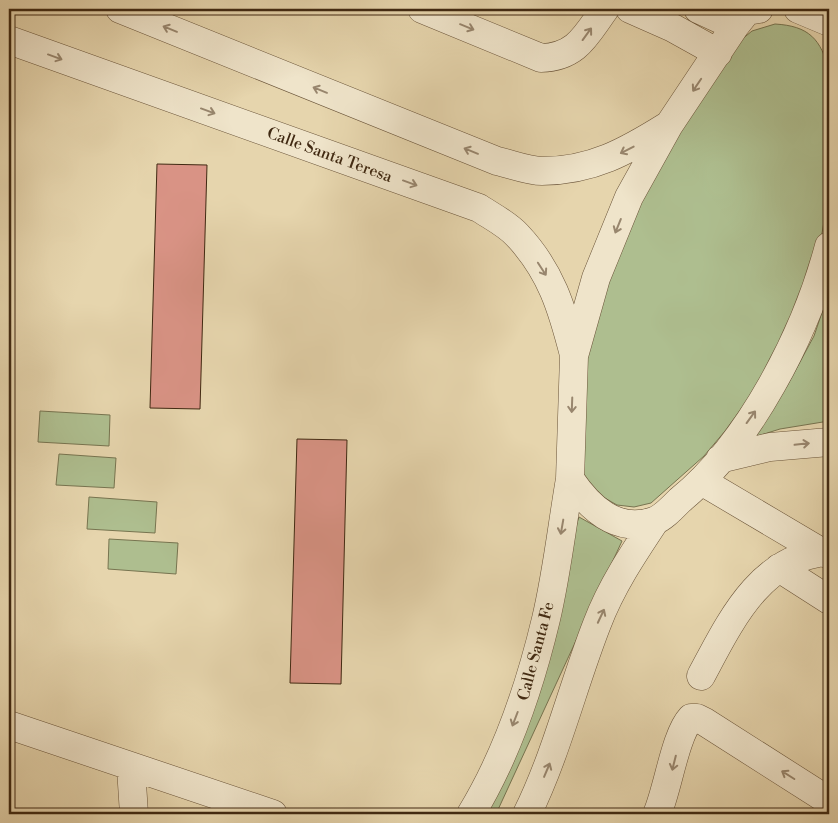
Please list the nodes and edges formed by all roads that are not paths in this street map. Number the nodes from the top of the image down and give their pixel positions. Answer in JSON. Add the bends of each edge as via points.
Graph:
{"nodes":[{"id":1,"x":120,"y":9,"type":"edge"},
{"id":2,"x":422,"y":9,"type":"edge"},
{"id":3,"x":606,"y":9,"type":"edge"},
{"id":4,"x":630,"y":9,"type":"edge"},
{"id":5,"x":698,"y":9,"type":"edge"},
{"id":6,"x":798,"y":9,"type":"edge"},
{"id":7,"x":747,"y":14,"type":"edge"},
{"id":8,"x":829,"y":22,"type":"edge"},
{"id":9,"x":9,"y":40,"type":"edge"},
{"id":10,"x":718,"y":53,"type":"junction"},
{"id":11,"x":669,"y":125,"type":"junction"},
{"id":12,"x":829,"y":246,"type":"edge"},
{"id":13,"x":574,"y":356,"type":"junction"},
{"id":14,"x":829,"y":442,"type":"edge"},
{"id":15,"x":720,"y":460,"type":"junction"},
{"id":16,"x":570,"y":479,"type":"junction"},
{"id":17,"x":703,"y":482,"type":"junction"},
{"id":18,"x":655,"y":521,"type":"junction"},
{"id":19,"x":826,"y":552,"type":"edge"},
{"id":20,"x":779,"y":568,"type":"junction"},
{"id":21,"x":829,"y":600,"type":"edge"},
{"id":22,"x":700,"y":676,"type":"dead end"},
{"id":23,"x":9,"y":725,"type":"edge"},
{"id":24,"x":131,"y":768,"type":"junction"},
{"id":25,"x":829,"y":801,"type":"edge"},
{"id":26,"x":134,"y":814,"type":"edge"},
{"id":27,"x":274,"y":814,"type":"edge"},
{"id":28,"x":471,"y":814,"type":"edge"},
{"id":29,"x":527,"y":814,"type":"edge"},
{"id":30,"x":657,"y":814,"type":"edge"}],
"edges":[{"from":11,"to":1,"type":"street","one_way":true,"via":[[625,152],[583,167],[541,171],[497,161]]},
{"from":2,"to":3,"type":"street","one_way":true,"via":[[541,58],[553,58],[574,49]]},
{"from":4,"to":10,"type":"street"},
{"from":5,"to":7,"type":"street"},
{"from":6,"to":8,"type":"street"},
{"from":7,"to":10,"type":"street"},
{"from":9,"to":13,"type":"street","name":"Calle Santa Teresa","one_way":true,"via":[[479,208],[516,234],[544,270],[561,305]]},
{"from":10,"to":11,"type":"street","one_way":true},
{"from":11,"to":13,"type":"street","one_way":true,"via":[[626,206],[596,278]]},
{"from":15,"to":12,"type":"street","one_way":true,"via":[[756,410],[791,350],[820,281]]},
{"from":13,"to":16,"type":"street","name":"Calle Santa Fe","one_way":true},
{"from":15,"to":14,"type":"street","one_way":true,"via":[[770,447]]},
{"from":15,"to":17,"type":"street"},
{"from":16,"to":18,"type":"street","via":[[581,496],[602,516],[631,524]]},
{"from":16,"to":28,"type":"street","name":"Calle Santa Fe","one_way":true,"via":[[547,618],[525,694],[500,757]]},
{"from":17,"to":18,"type":"street"},
{"from":17,"to":19,"type":"street"},
{"from":29,"to":18,"type":"street","one_way":true,"via":[[554,753],[597,624],[622,570]]},
{"from":19,"to":20,"type":"street","via":[[803,557]]},
{"from":20,"to":21,"type":"street"},
{"from":20,"to":22,"type":"street","via":[[742,604]]},
{"from":23,"to":24,"type":"street"},
{"from":24,"to":26,"type":"street"},
{"from":24,"to":27,"type":"street"},
{"from":25,"to":30,"type":"street","one_way":true,"via":[[706,722],[691,718],[681,733],[671,776]]}]}
